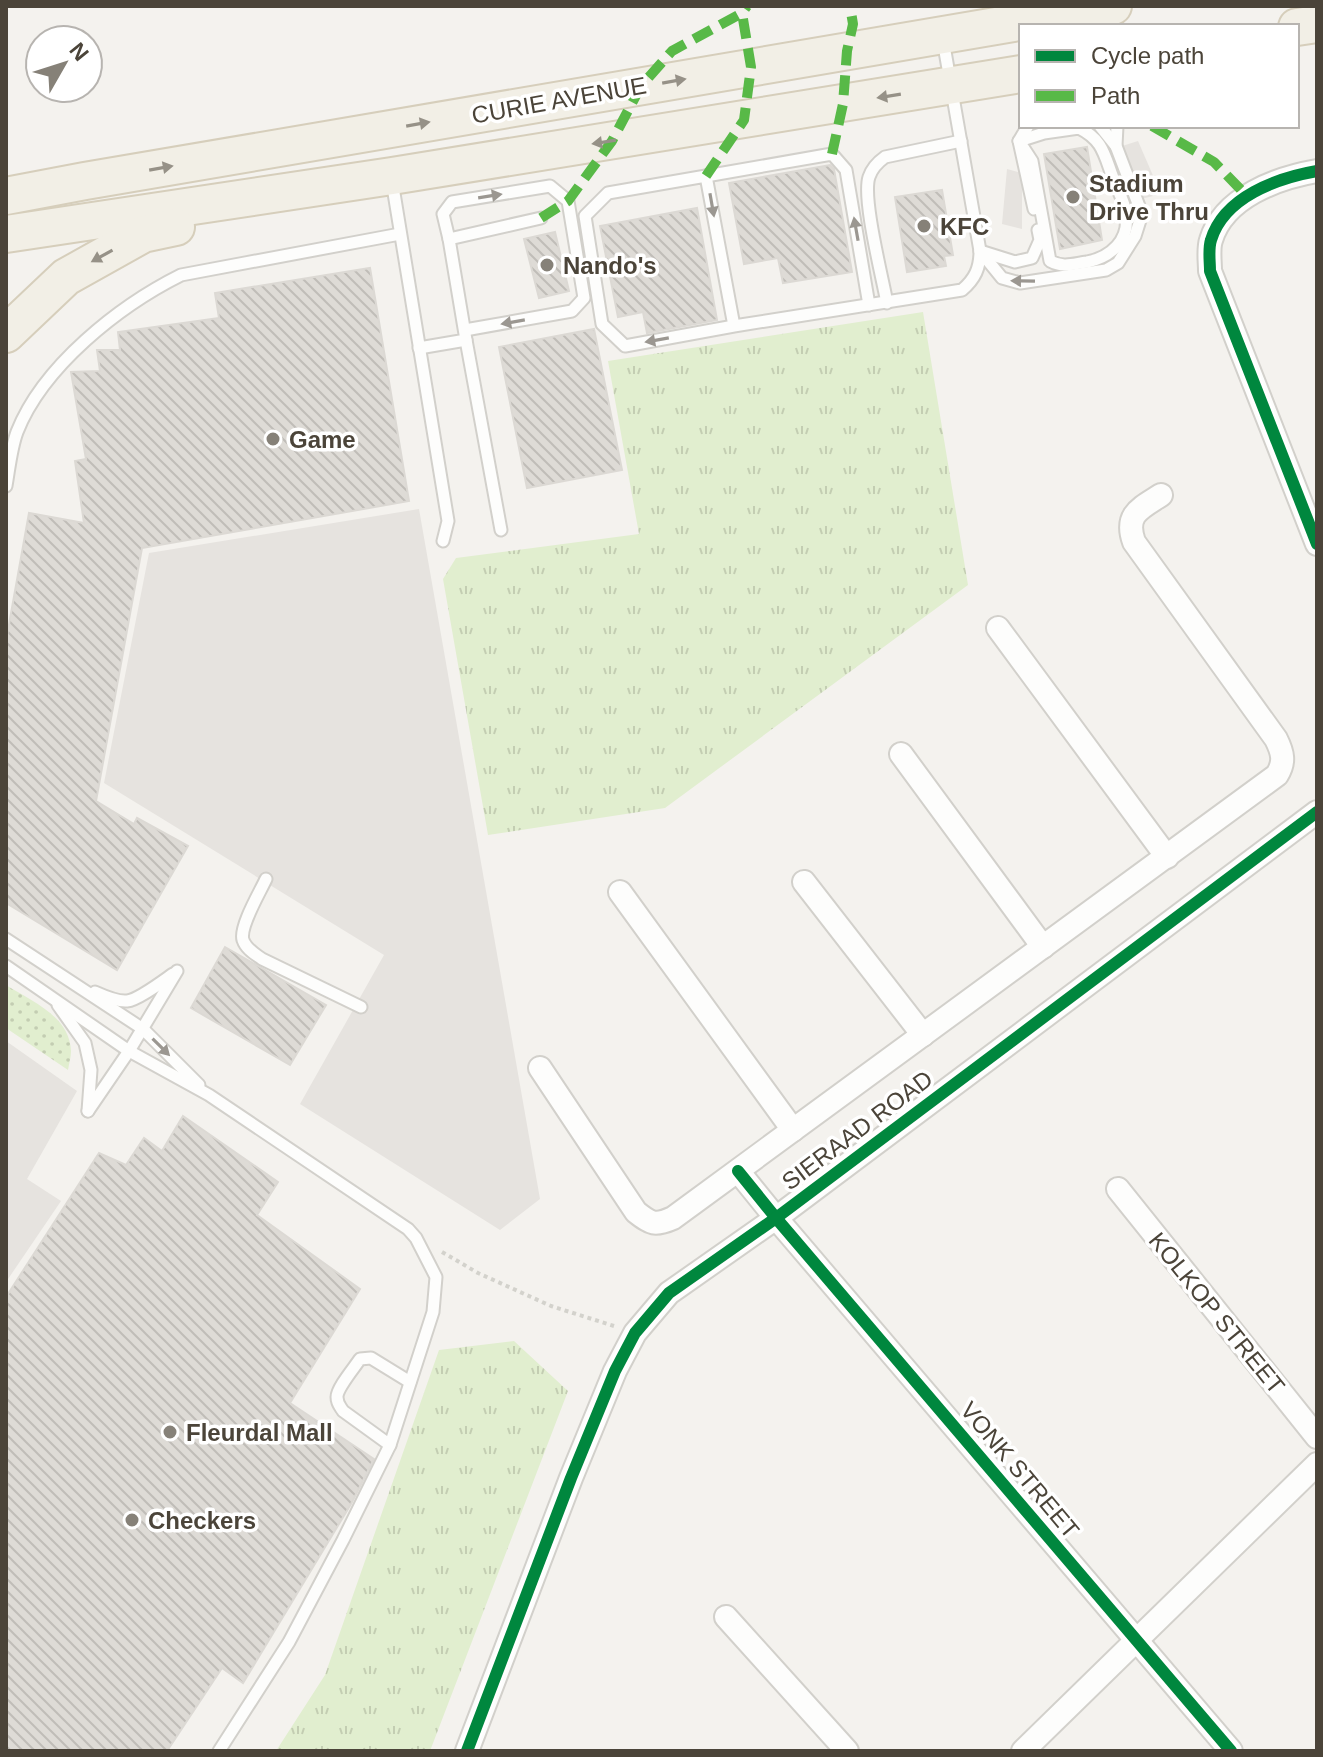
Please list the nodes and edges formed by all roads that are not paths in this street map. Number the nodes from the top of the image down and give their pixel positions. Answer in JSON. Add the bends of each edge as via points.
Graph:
{"nodes":[{"id":1,"x":1113,"y":6,"type":"edge"},
{"id":2,"x":942,"y":35,"type":"junction"},
{"id":3,"x":1019,"y":74,"type":"edge"},
{"id":4,"x":951,"y":86,"type":"junction"},
{"id":5,"x":1027,"y":128,"type":"edge"},
{"id":6,"x":1102,"y":128,"type":"edge"},
{"id":7,"x":1117,"y":128,"type":"edge"},
{"id":8,"x":961,"y":141,"type":"junction"},
{"id":9,"x":1019,"y":141,"type":"junction"},
{"id":10,"x":1116,"y":146,"type":"junction"},
{"id":11,"x":1317,"y":171,"type":"edge"},
{"id":12,"x":6,"y":173,"type":"edge"},
{"id":13,"x":392,"y":176,"type":"junction"},
{"id":14,"x":706,"y":176,"type":"junction"},
{"id":15,"x":85,"y":181,"type":"junction"},
{"id":16,"x":6,"y":196,"type":"edge"},
{"id":17,"x":541,"y":218,"type":"dead end"},
{"id":18,"x":6,"y":234,"type":"edge"},
{"id":19,"x":400,"y":234,"type":"junction"},
{"id":20,"x":449,"y":239,"type":"junction"},
{"id":21,"x":1040,"y":240,"type":"junction"},
{"id":22,"x":980,"y":251,"type":"junction"},
{"id":23,"x":1060,"y":277,"type":"junction"},
{"id":24,"x":887,"y":303,"type":"junction"},
{"id":25,"x":869,"y":305,"type":"junction"},
{"id":26,"x":734,"y":326,"type":"junction"},
{"id":27,"x":6,"y":334,"type":"edge"},
{"id":28,"x":466,"y":335,"type":"junction"},
{"id":29,"x":419,"y":348,"type":"junction"},
{"id":30,"x":6,"y":486,"type":"edge"},
{"id":31,"x":1161,"y":495,"type":"dead end"},
{"id":32,"x":501,"y":530,"type":"dead end"},
{"id":33,"x":443,"y":541,"type":"dead end"},
{"id":34,"x":1317,"y":544,"type":"edge"},
{"id":35,"x":998,"y":628,"type":"dead end"},
{"id":36,"x":901,"y":754,"type":"dead end"},
{"id":37,"x":1317,"y":812,"type":"edge"},
{"id":38,"x":1167,"y":857,"type":"junction"},
{"id":39,"x":266,"y":879,"type":"dead end"},
{"id":40,"x":804,"y":882,"type":"dead end"},
{"id":41,"x":620,"y":892,"type":"dead end"},
{"id":42,"x":6,"y":939,"type":"edge"},
{"id":43,"x":1043,"y":947,"type":"junction"},
{"id":44,"x":6,"y":966,"type":"edge"},
{"id":45,"x":69,"y":981,"type":"junction"},
{"id":46,"x":54,"y":1000,"type":"junction"},
{"id":47,"x":361,"y":1007,"type":"dead end"},
{"id":48,"x":143,"y":1029,"type":"junction"},
{"id":49,"x":923,"y":1035,"type":"junction"},
{"id":50,"x":129,"y":1051,"type":"junction"},
{"id":51,"x":540,"y":1068,"type":"dead end"},
{"id":52,"x":209,"y":1095,"type":"junction"},
{"id":53,"x":793,"y":1130,"type":"junction"},
{"id":54,"x":738,"y":1171,"type":"junction"},
{"id":55,"x":1118,"y":1189,"type":"dead end"},
{"id":56,"x":776,"y":1218,"type":"junction"},
{"id":57,"x":410,"y":1382,"type":"junction"},
{"id":58,"x":1317,"y":1437,"type":"edge"},
{"id":59,"x":390,"y":1445,"type":"junction"},
{"id":60,"x":1317,"y":1464,"type":"edge"},
{"id":61,"x":726,"y":1617,"type":"dead end"},
{"id":62,"x":1136,"y":1640,"type":"junction"},
{"id":63,"x":219,"y":1751,"type":"edge"},
{"id":64,"x":467,"y":1751,"type":"edge"},
{"id":65,"x":847,"y":1751,"type":"edge"},
{"id":66,"x":1023,"y":1751,"type":"edge"},
{"id":67,"x":1231,"y":1751,"type":"edge"}],
"edges":[{"from":1,"to":2,"type":"main road","name":"CURIE AVENUE"},
{"from":2,"to":4,"type":"lane"},
{"from":15,"to":2,"type":"main road","name":"CURIE AVENUE","one_way":true},
{"from":3,"to":4,"type":"main road","name":"CURIE AVENUE"},
{"from":4,"to":8,"type":"lane"},
{"from":4,"to":13,"type":"main road","name":"CURIE AVENUE","one_way":true},
{"from":5,"to":9,"type":"lane"},
{"from":6,"to":10,"type":"lane"},
{"from":7,"to":10,"type":"lane"},
{"from":8,"to":22,"type":"lane"},
{"from":8,"to":24,"type":"lane","via":[[885,157],[870,176],[868,199]]},
{"from":9,"to":9,"type":"lane","via":[[1079,128],[1094,136],[1126,213],[1125,233],[1116,249],[1098,259],[1060,266],[1050,261],[1032,161]]},
{"from":9,"to":21,"type":"lane"},
{"from":10,"to":23,"type":"lane","via":[[1142,214],[1135,236],[1118,263],[1106,270]]},
{"from":11,"to":34,"type":"street","via":[[1247,196],[1224,214],[1210,241],[1210,271]]},
{"from":12,"to":15,"type":"main road"},
{"from":13,"to":18,"type":"main road","name":"CURIE AVENUE"},
{"from":13,"to":19,"type":"lane"},
{"from":13,"to":27,"type":"main road","one_way":true,"via":[[337,194],[143,234],[66,277]]},
{"from":25,"to":14,"type":"lane","one_way":true,"via":[[846,170],[832,154]]},
{"from":14,"to":26,"type":"lane","one_way":true},
{"from":26,"to":14,"type":"lane","one_way":true,"via":[[625,346],[602,324],[585,216],[608,193]]},
{"from":15,"to":16,"type":"main road","name":"CURIE AVENUE"},
{"from":17,"to":20,"type":"lane"},
{"from":19,"to":29,"type":"lane"},
{"from":19,"to":30,"type":"lane","via":[[181,275],[146,294],[94,333],[28,409],[16,434]]},
{"from":20,"to":28,"type":"lane"},
{"from":20,"to":28,"type":"lane","one_way":true,"via":[[443,214],[452,202],[550,186],[568,201],[584,298],[572,311]]},
{"from":21,"to":22,"type":"lane","via":[[1032,258],[1015,262]]},
{"from":21,"to":23,"type":"lane","via":[[1047,265]]},
{"from":23,"to":22,"type":"lane","one_way":true,"via":[[1020,283],[1002,278]]},
{"from":22,"to":24,"type":"lane","via":[[975,276],[962,290]]},
{"from":24,"to":25,"type":"lane"},
{"from":25,"to":26,"type":"lane"},
{"from":28,"to":29,"type":"lane"},
{"from":28,"to":32,"type":"lane"},
{"from":29,"to":33,"type":"lane","via":[[448,521]]},
{"from":31,"to":38,"type":"street","via":[[1136,512],[1131,522],[1134,542],[1276,739],[1283,759],[1277,775]]},
{"from":35,"to":38,"type":"street"},
{"from":36,"to":43,"type":"street"},
{"from":37,"to":56,"type":"street","name":"SIERAAD ROAD"},
{"from":38,"to":43,"type":"street"},
{"from":39,"to":47,"type":"lane","via":[[243,928],[245,945],[262,959]]},
{"from":40,"to":49,"type":"street"},
{"from":41,"to":53,"type":"street"},
{"from":42,"to":45,"type":"lane"},
{"from":43,"to":49,"type":"street"},
{"from":44,"to":46,"type":"lane"},
{"from":45,"to":48,"type":"lane"},
{"from":45,"to":48,"type":"lane","via":[[128,1001],[177,971]]},
{"from":46,"to":50,"type":"lane"},
{"from":46,"to":50,"type":"lane","via":[[85,1043],[91,1070],[88,1111]]},
{"from":48,"to":50,"type":"lane"},
{"from":48,"to":52,"type":"lane","one_way":true},
{"from":49,"to":53,"type":"street"},
{"from":50,"to":52,"type":"lane"},
{"from":51,"to":54,"type":"street","via":[[624,1196],[648,1221],[660,1224],[673,1218]]},
{"from":52,"to":57,"type":"lane","via":[[416,1238],[436,1277],[433,1312]]},
{"from":53,"to":54,"type":"street"},
{"from":54,"to":56,"type":"street","name":"VONK STREET"},
{"from":55,"to":58,"type":"street","name":"KOLKOP STREET"},
{"from":56,"to":62,"type":"street","name":"VONK STREET"},
{"from":56,"to":64,"type":"street","name":"SIERAAD ROAD","via":[[669,1293],[635,1333],[571,1478]]},
{"from":57,"to":59,"type":"lane"},
{"from":57,"to":59,"type":"lane","via":[[364,1358],[339,1391],[343,1411]]},
{"from":59,"to":63,"type":"lane","via":[[289,1642]]},
{"from":60,"to":62,"type":"street"},
{"from":61,"to":65,"type":"street"},
{"from":62,"to":66,"type":"street"},
{"from":62,"to":67,"type":"street","name":"VONK STREET"}]}
